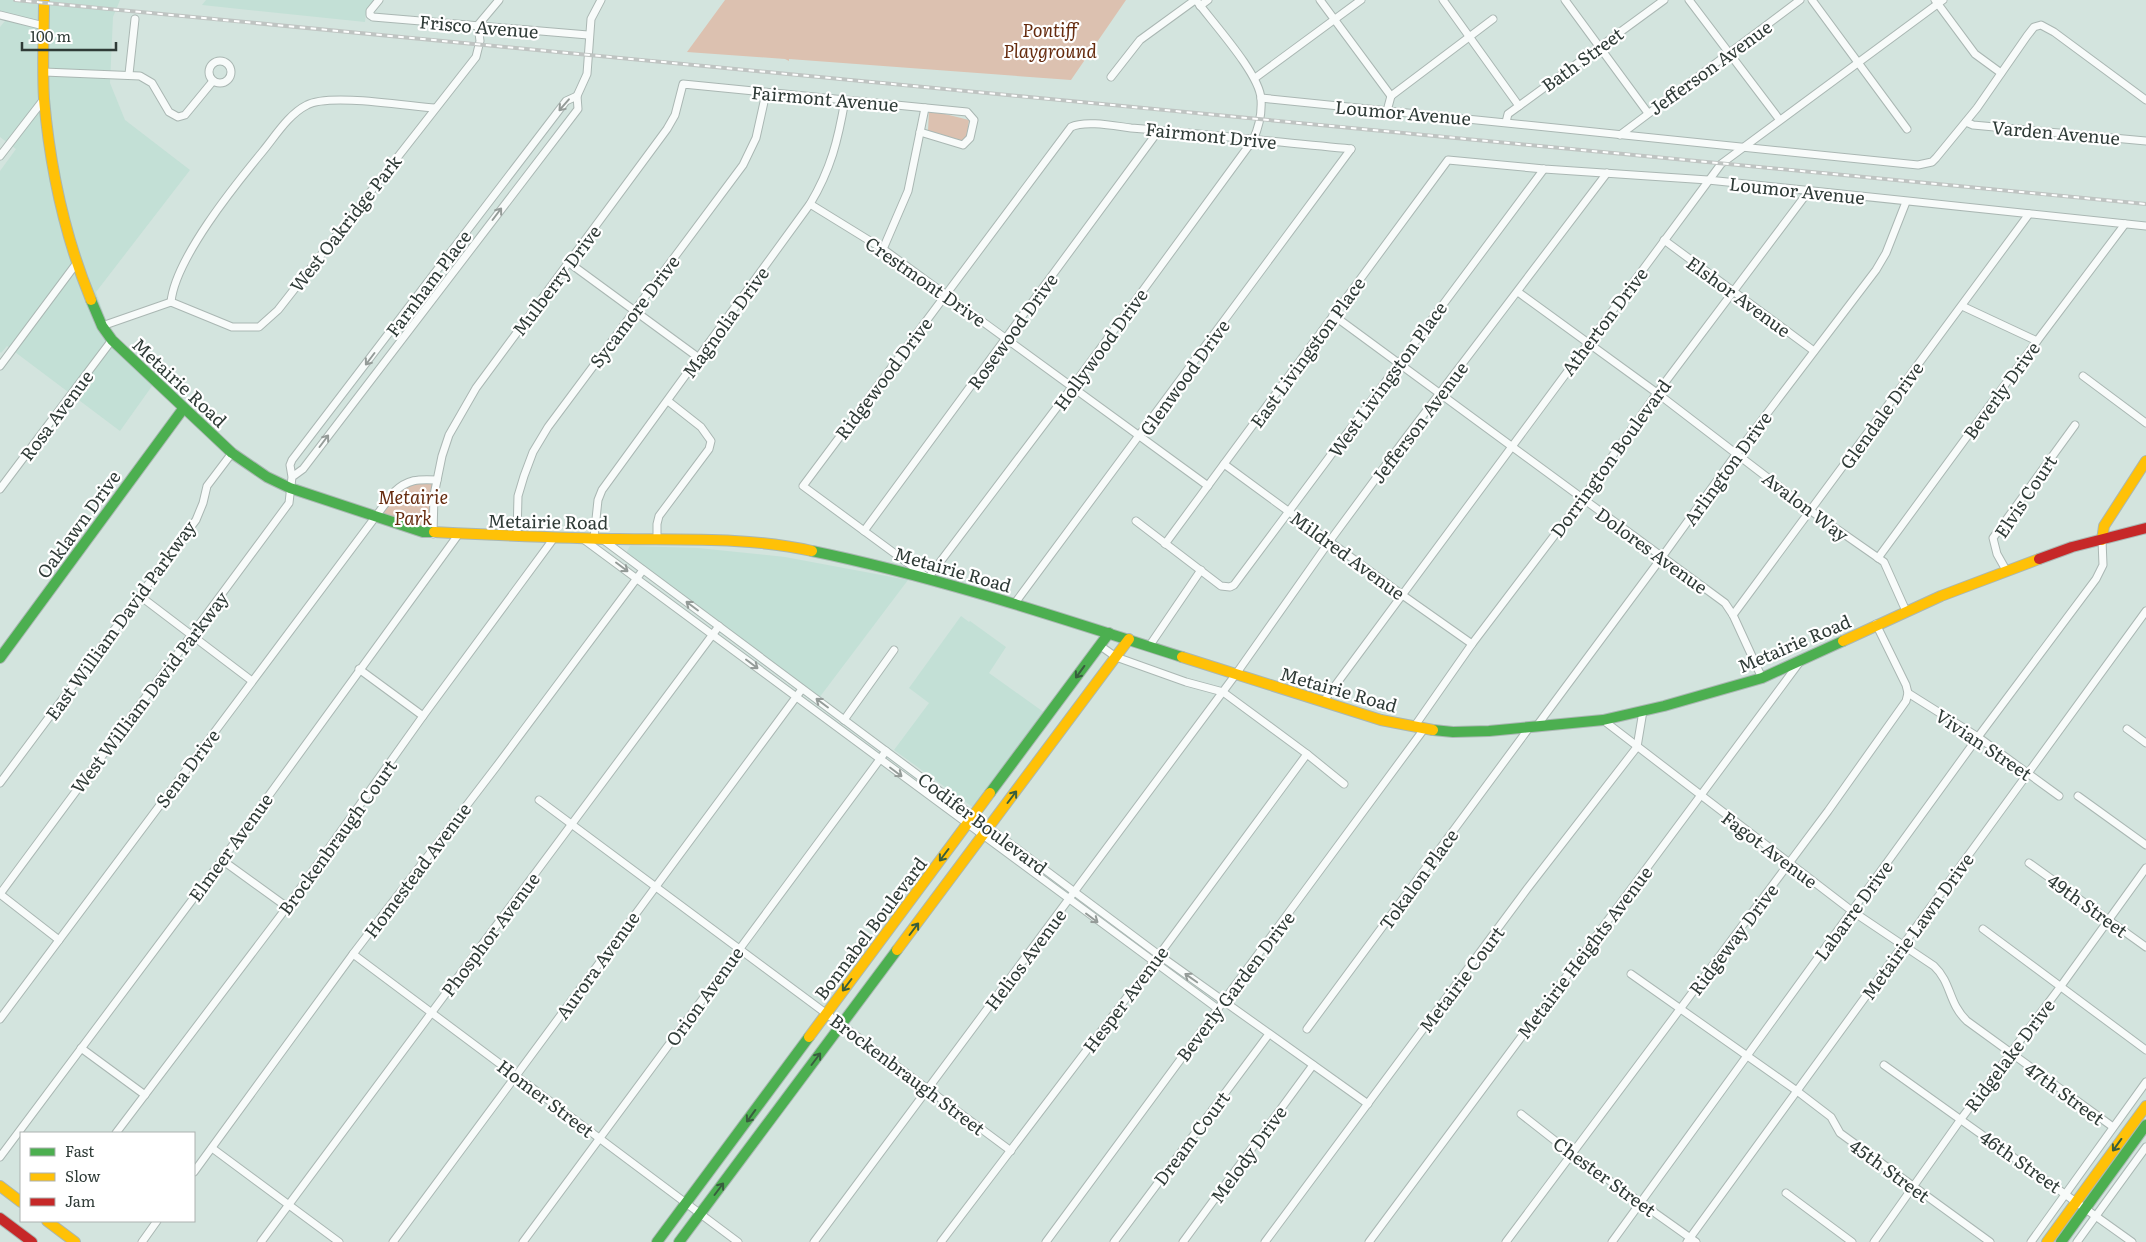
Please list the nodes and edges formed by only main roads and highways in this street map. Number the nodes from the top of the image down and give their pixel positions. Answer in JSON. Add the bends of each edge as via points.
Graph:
{"nodes":[{"id":1,"x":44,"y":0,"type":"edge"},
{"id":2,"x":183,"y":409,"type":"junction"},
{"id":3,"x":2146,"y":461,"type":"edge"},
{"id":4,"x":2146,"y":528,"type":"edge"},
{"id":5,"x":2102,"y":540,"type":"junction"},
{"id":6,"x":1109,"y":633,"type":"junction"},
{"id":7,"x":1129,"y":639,"type":"junction"},
{"id":8,"x":0,"y":658,"type":"edge"},
{"id":9,"x":2146,"y":1106,"type":"edge"},
{"id":10,"x":2146,"y":1125,"type":"edge"},
{"id":11,"x":0,"y":1186,"type":"edge"},
{"id":12,"x":20,"y":1201,"type":"edge"},
{"id":13,"x":0,"y":1218,"type":"edge"},
{"id":14,"x":50,"y":1222,"type":"edge"},
{"id":15,"x":32,"y":1242,"type":"edge"},
{"id":16,"x":75,"y":1242,"type":"edge"},
{"id":17,"x":657,"y":1242,"type":"edge"},
{"id":18,"x":679,"y":1242,"type":"edge"},
{"id":19,"x":2047,"y":1242,"type":"edge"},
{"id":20,"x":2061,"y":1242,"type":"edge"}],
"edges":[{"from":1,"to":2,"type":"main road","name":"Metairie Road","via":[[44,98],[51,158],[76,264],[102,326],[112,340]]},
{"from":2,"to":6,"type":"main road","name":"Metairie Road","via":[[232,453],[267,477],[375,518],[433,534],[722,540],[790,546],[928,578]]},
{"from":2,"to":8,"type":"main road","name":"Oaklawn Drive"},
{"from":3,"to":5,"type":"main road","via":[[2104,526]]},
{"from":4,"to":5,"type":"main road","name":"Metairie Road"},
{"from":5,"to":7,"type":"main road","name":"Metairie Road","via":[[2006,570],[1876,624],[1762,678],[1603,720],[1453,732],[1419,728],[1381,720]]},
{"from":6,"to":7,"type":"main road","name":"Metairie Road"},
{"from":6,"to":17,"type":"main road","name":"Bonnabel Boulevard","one_way":true},
{"from":18,"to":7,"type":"main road","name":"Bonnabel Boulevard","one_way":true},
{"from":9,"to":19,"type":"main road","one_way":true},
{"from":10,"to":20,"type":"main road"},
{"from":11,"to":12,"type":"main road"},
{"from":13,"to":15,"type":"main road"},
{"from":14,"to":16,"type":"main road"}]}
